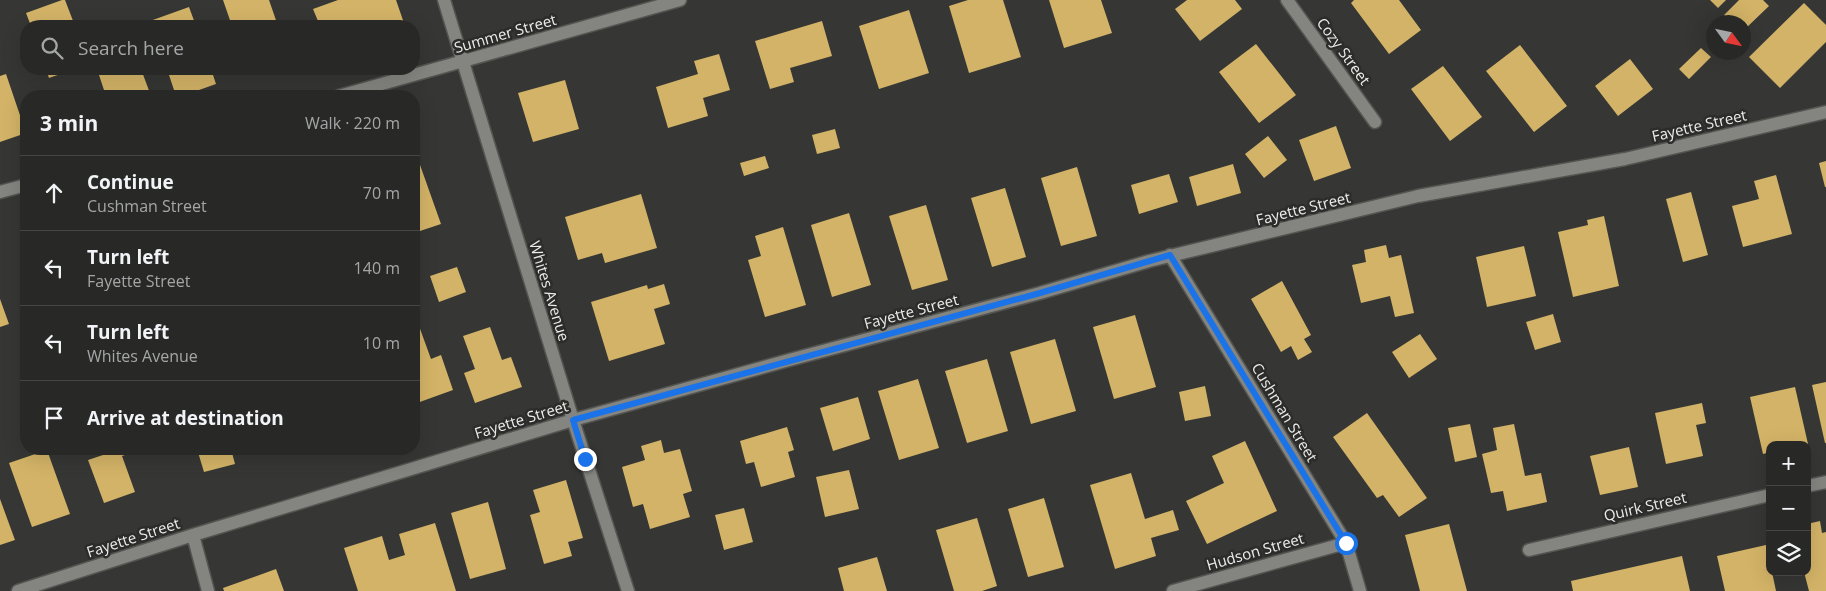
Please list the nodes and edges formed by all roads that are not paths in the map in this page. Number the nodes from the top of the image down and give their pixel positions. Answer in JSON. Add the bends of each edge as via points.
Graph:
{"nodes":[{"id":1,"x":444,"y":0,"type":"edge"},
{"id":2,"x":680,"y":0,"type":"edge"},
{"id":3,"x":1287,"y":0,"type":"edge"},
{"id":4,"x":463,"y":62,"type":"junction"},
{"id":5,"x":420,"y":74,"type":"edge"},
{"id":6,"x":416,"y":75,"type":"edge"},
{"id":7,"x":361,"y":90,"type":"edge"},
{"id":8,"x":1826,"y":112,"type":"edge"},
{"id":9,"x":1374,"y":122,"type":"dead end"},
{"id":10,"x":20,"y":186,"type":"edge"},
{"id":11,"x":0,"y":192,"type":"edge"},
{"id":12,"x":1170,"y":255,"type":"junction"},
{"id":13,"x":573,"y":420,"type":"junction"},
{"id":14,"x":1826,"y":482,"type":"edge"},
{"id":15,"x":1811,"y":485,"type":"edge"},
{"id":16,"x":1766,"y":496,"type":"edge"},
{"id":17,"x":192,"y":535,"type":"junction"},
{"id":18,"x":1346,"y":543,"type":"junction"},
{"id":19,"x":1529,"y":550,"type":"dead end"},
{"id":20,"x":18,"y":591,"type":"edge"},
{"id":21,"x":208,"y":591,"type":"edge"},
{"id":22,"x":628,"y":591,"type":"edge"},
{"id":23,"x":1173,"y":591,"type":"edge"},
{"id":24,"x":1360,"y":591,"type":"edge"}],
"edges":[{"from":1,"to":4,"type":"street","name":"Whites Avenue"},
{"from":2,"to":4,"type":"street","name":"Summer Street"},
{"from":3,"to":9,"type":"street","name":"Cozy Street"},
{"from":4,"to":5,"type":"street","name":"Summer Street"},
{"from":4,"to":13,"type":"street","name":"Whites Avenue"},
{"from":6,"to":7,"type":"street","name":"Summer Street"},
{"from":8,"to":12,"type":"street","name":"Fayette Street","via":[[1625,159],[1418,196]]},
{"from":10,"to":11,"type":"street"},
{"from":12,"to":13,"type":"street","name":"Fayette Street"},
{"from":12,"to":18,"type":"street","name":"Cushman Street"},
{"from":13,"to":17,"type":"street","name":"Fayette Street"},
{"from":13,"to":22,"type":"street","name":"Whites Avenue"},
{"from":14,"to":15,"type":"street"},
{"from":16,"to":19,"type":"street","name":"Quirk Street"},
{"from":17,"to":20,"type":"street","name":"Fayette Street"},
{"from":17,"to":21,"type":"street"},
{"from":18,"to":23,"type":"street","name":"Hudson Street"},
{"from":18,"to":24,"type":"street","name":"Cushman Street"}]}
